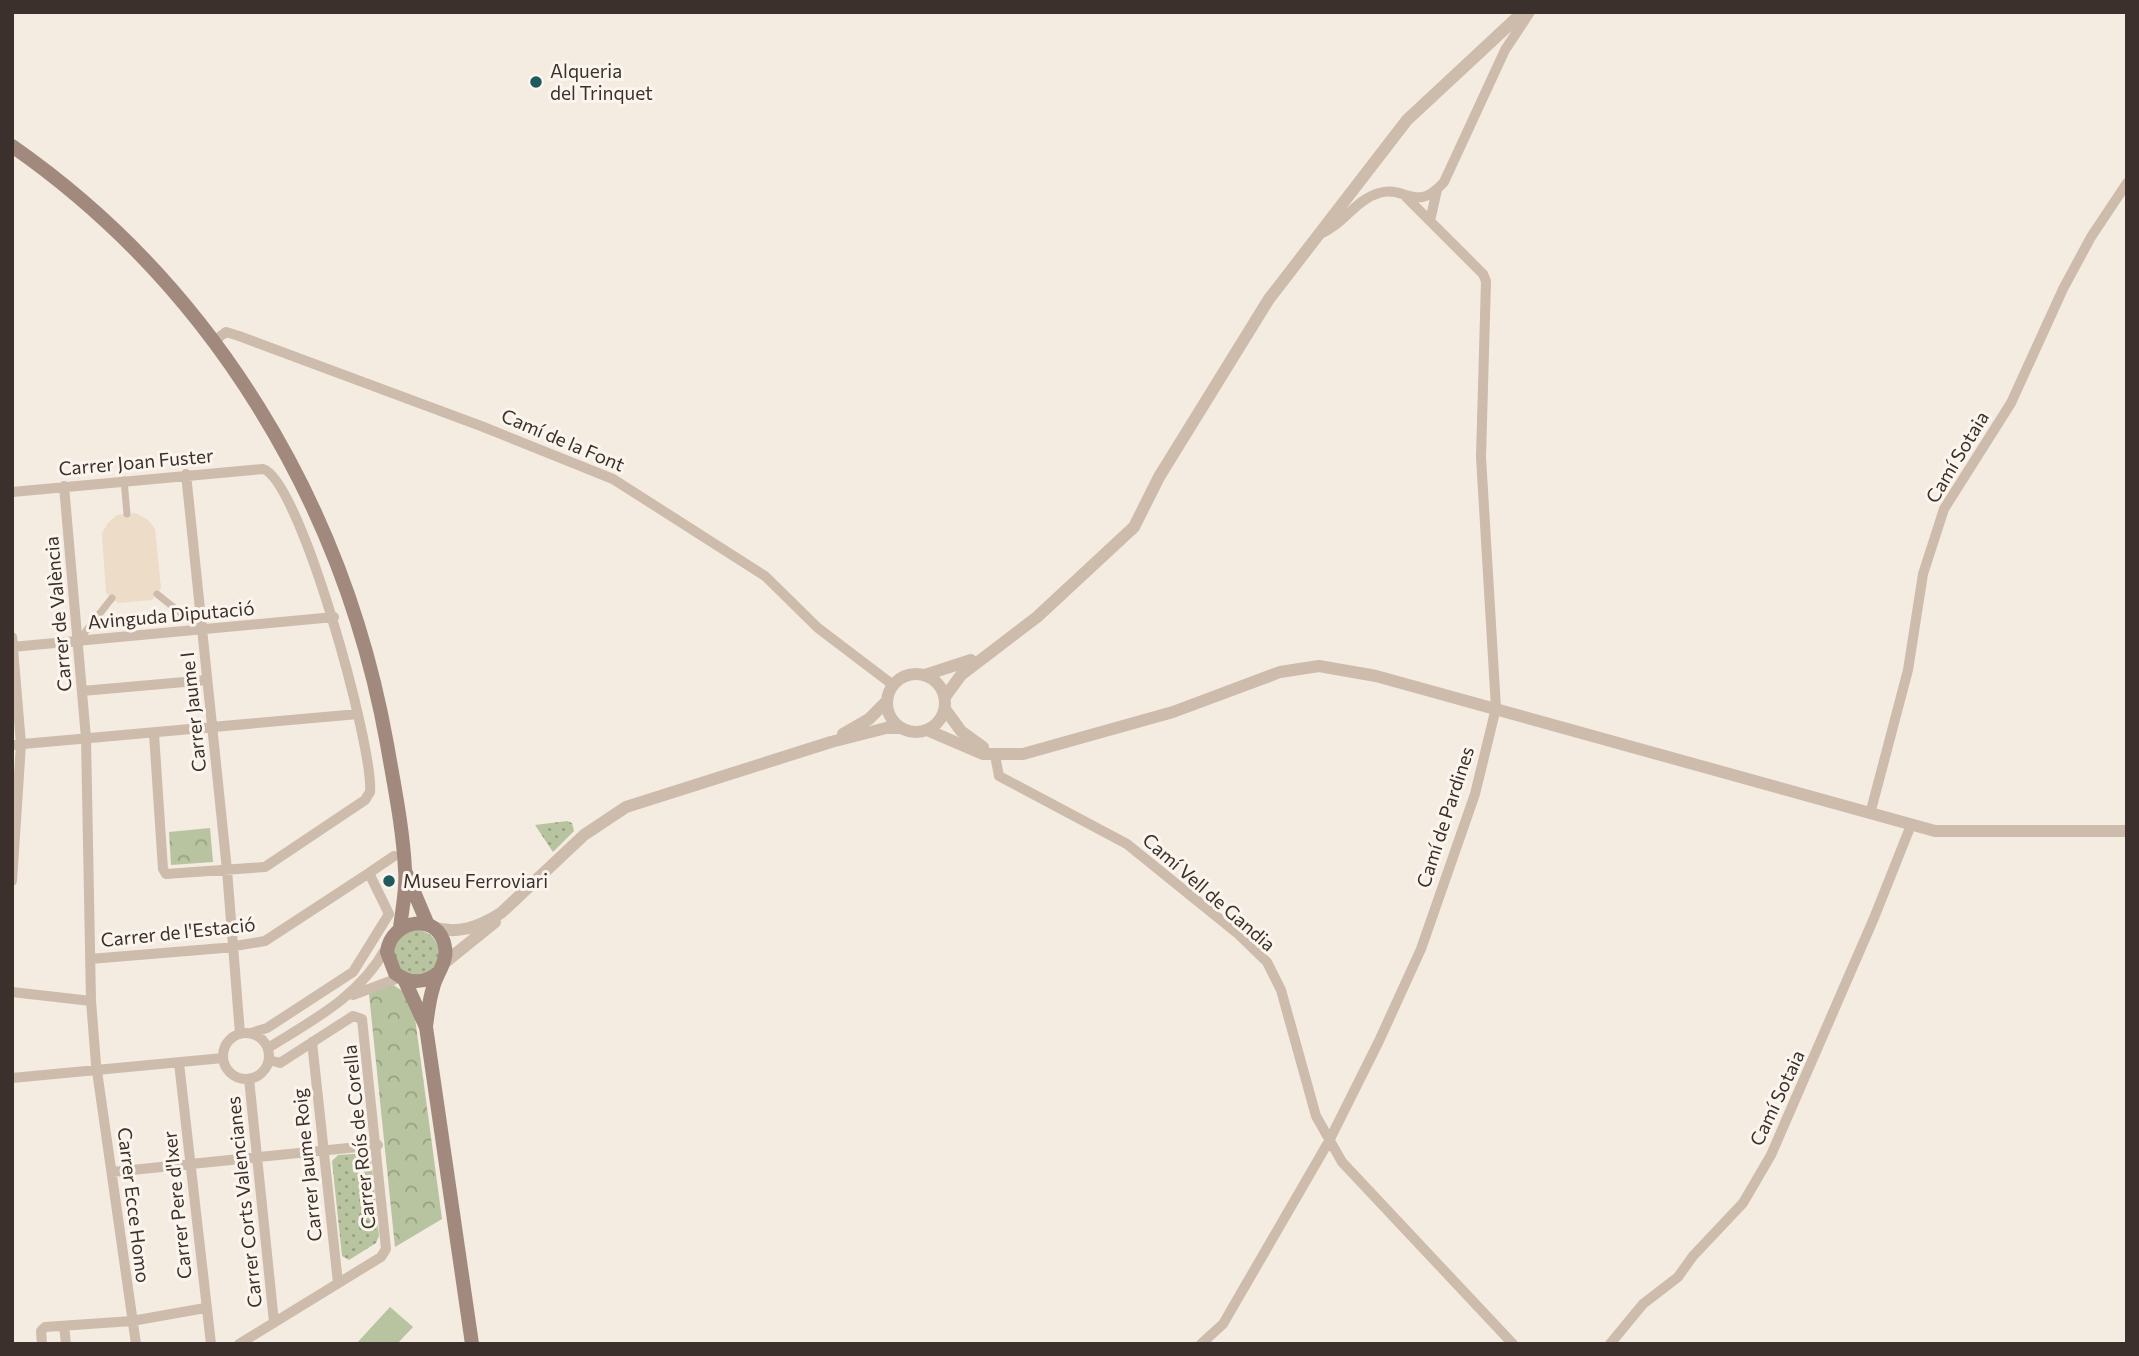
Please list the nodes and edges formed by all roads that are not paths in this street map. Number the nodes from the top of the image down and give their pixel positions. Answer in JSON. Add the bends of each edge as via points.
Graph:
{"nodes":[{"id":1,"x":1522,"y":12,"type":"edge"},
{"id":2,"x":1530,"y":12,"type":"edge"},
{"id":3,"x":12,"y":146,"type":"edge"},
{"id":4,"x":2127,"y":183,"type":"edge"},
{"id":5,"x":1437,"y":190,"type":"junction"},
{"id":6,"x":1405,"y":197,"type":"junction"},
{"id":7,"x":1430,"y":221,"type":"junction"},
{"id":8,"x":1320,"y":234,"type":"junction"},
{"id":9,"x":220,"y":337,"type":"junction"},
{"id":10,"x":186,"y":474,"type":"junction"},
{"id":11,"x":124,"y":480,"type":"junction"},
{"id":12,"x":64,"y":486,"type":"junction"},
{"id":13,"x":12,"y":492,"type":"edge"},
{"id":14,"x":127,"y":514,"type":"dead end"},
{"id":15,"x":157,"y":594,"type":"dead end"},
{"id":16,"x":112,"y":598,"type":"dead end"},
{"id":17,"x":334,"y":617,"type":"junction"},
{"id":18,"x":203,"y":630,"type":"junction"},
{"id":19,"x":12,"y":637,"type":"edge"},
{"id":20,"x":78,"y":641,"type":"junction"},
{"id":21,"x":13,"y":647,"type":"edge"},
{"id":22,"x":991,"y":652,"type":"junction"},
{"id":23,"x":925,"y":675,"type":"junction"},
{"id":24,"x":207,"y":680,"type":"junction"},
{"id":25,"x":893,"y":685,"type":"junction"},
{"id":26,"x":82,"y":691,"type":"junction"},
{"id":27,"x":887,"y":701,"type":"junction"},
{"id":28,"x":945,"y":703,"type":"junction"},
{"id":29,"x":1496,"y":708,"type":"junction"},
{"id":30,"x":358,"y":714,"type":"junction"},
{"id":31,"x":212,"y":728,"type":"junction"},
{"id":32,"x":901,"y":728,"type":"junction"},
{"id":33,"x":926,"y":730,"type":"junction"},
{"id":34,"x":154,"y":734,"type":"junction"},
{"id":35,"x":86,"y":738,"type":"junction"},
{"id":36,"x":831,"y":742,"type":"junction"},
{"id":37,"x":17,"y":745,"type":"edge"},
{"id":38,"x":995,"y":755,"type":"junction"},
{"id":39,"x":1870,"y":814,"type":"junction"},
{"id":40,"x":1910,"y":825,"type":"junction"},
{"id":41,"x":2127,"y":831,"type":"edge"},
{"id":42,"x":394,"y":856,"type":"dead end"},
{"id":43,"x":227,"y":870,"type":"junction"},
{"id":44,"x":406,"y":872,"type":"junction"},
{"id":45,"x":371,"y":875,"type":"junction"},
{"id":46,"x":12,"y":881,"type":"edge"},
{"id":47,"x":501,"y":913,"type":"junction"},
{"id":48,"x":430,"y":926,"type":"junction"},
{"id":49,"x":400,"y":928,"type":"junction"},
{"id":50,"x":388,"y":944,"type":"junction"},
{"id":51,"x":234,"y":945,"type":"junction"},
{"id":52,"x":90,"y":959,"type":"junction"},
{"id":53,"x":441,"y":968,"type":"junction"},
{"id":54,"x":402,"y":978,"type":"junction"},
{"id":55,"x":12,"y":992,"type":"edge"},
{"id":56,"x":346,"y":998,"type":"junction"},
{"id":57,"x":91,"y":1002,"type":"junction"},
{"id":58,"x":426,"y":1027,"type":"junction"},
{"id":59,"x":245,"y":1033,"type":"junction"},
{"id":60,"x":312,"y":1042,"type":"junction"},
{"id":61,"x":268,"y":1048,"type":"junction"},
{"id":62,"x":223,"y":1058,"type":"junction"},
{"id":63,"x":269,"y":1060,"type":"junction"},
{"id":64,"x":180,"y":1063,"type":"junction"},
{"id":65,"x":99,"y":1070,"type":"junction"},
{"id":66,"x":12,"y":1078,"type":"edge"},
{"id":67,"x":249,"y":1079,"type":"junction"},
{"id":68,"x":1329,"y":1142,"type":"junction"},
{"id":69,"x":378,"y":1145,"type":"junction"},
{"id":70,"x":323,"y":1150,"type":"junction"},
{"id":71,"x":255,"y":1157,"type":"junction"},
{"id":72,"x":190,"y":1163,"type":"junction"},
{"id":73,"x":112,"y":1172,"type":"junction"},
{"id":74,"x":338,"y":1283,"type":"junction"},
{"id":75,"x":205,"y":1308,"type":"junction"},
{"id":76,"x":132,"y":1321,"type":"junction"},
{"id":77,"x":274,"y":1322,"type":"junction"},
{"id":78,"x":64,"y":1326,"type":"junction"},
{"id":79,"x":42,"y":1344,"type":"edge"},
{"id":80,"x":66,"y":1344,"type":"edge"},
{"id":81,"x":135,"y":1344,"type":"edge"},
{"id":82,"x":211,"y":1344,"type":"edge"},
{"id":83,"x":239,"y":1344,"type":"edge"},
{"id":84,"x":472,"y":1344,"type":"edge"},
{"id":85,"x":1200,"y":1344,"type":"edge"},
{"id":86,"x":1513,"y":1344,"type":"edge"},
{"id":87,"x":1610,"y":1344,"type":"edge"}],
"edges":[{"from":1,"to":8,"type":"street","via":[[1407,120]]},
{"from":2,"to":5,"type":"street","via":[[1505,50]]},
{"from":3,"to":9,"type":"main road","via":[[118,232]]},
{"from":4,"to":39,"type":"street","name":"Camí Sotaia","via":[[2091,237],[2011,403],[1944,509],[1923,574],[1908,670]]},
{"from":5,"to":6,"type":"street","via":[[1425,197]]},
{"from":5,"to":7,"type":"street"},
{"from":6,"to":7,"type":"street","name":"Camí de Pardines"},
{"from":6,"to":8,"type":"street","via":[[1387,191],[1375,194]]},
{"from":7,"to":29,"type":"street","name":"Camí de Pardines","via":[[1486,281],[1481,457]]},
{"from":8,"to":22,"type":"street","via":[[1246,332],[1154,485],[1139,520],[1063,595]]},
{"from":9,"to":25,"type":"street","name":"Camí de la Font","via":[[506,435],[628,487],[765,576],[818,628]]},
{"from":9,"to":44,"type":"main road","via":[[289,459],[342,576],[383,722]]},
{"from":10,"to":11,"type":"street","name":"Carrer Joan Fuster"},
{"from":10,"to":17,"type":"street","name":"Carrer Joan Fuster","via":[[263,469],[275,477]]},
{"from":10,"to":18,"type":"street","name":"Carrer Jaume I"},
{"from":11,"to":12,"type":"street","name":"Carrer Joan Fuster"},
{"from":11,"to":14,"type":"street"},
{"from":12,"to":13,"type":"street","name":"Carrer Joan Fuster"},
{"from":12,"to":20,"type":"street","name":"Carrer de València"},
{"from":15,"to":18,"type":"street"},
{"from":16,"to":20,"type":"street"},
{"from":17,"to":18,"type":"street","name":"Avinguda Diputació"},
{"from":17,"to":30,"type":"street"},
{"from":18,"to":20,"type":"street","name":"Avinguda Diputació"},
{"from":18,"to":24,"type":"street","name":"Carrer Jaume I"},
{"from":19,"to":21,"type":"street"},
{"from":20,"to":21,"type":"street","name":"Avinguda Diputació"},
{"from":20,"to":26,"type":"street","name":"Carrer de València"},
{"from":21,"to":37,"type":"street"},
{"from":22,"to":23,"type":"street"},
{"from":22,"to":28,"type":"street","via":[[961,675]]},
{"from":23,"to":25,"type":"street","via":[[910,674]]},
{"from":23,"to":28,"type":"street","via":[[937,682]]},
{"from":24,"to":26,"type":"street"},
{"from":24,"to":31,"type":"street","name":"Carrer Jaume I"},
{"from":25,"to":27,"type":"street"},
{"from":26,"to":35,"type":"street","name":"Carrer de València"},
{"from":27,"to":32,"type":"street","via":[[891,717]]},
{"from":27,"to":36,"type":"street","via":[[869,719]]},
{"from":28,"to":33,"type":"street","via":[[940,720]]},
{"from":28,"to":38,"type":"street","via":[[961,731]]},
{"from":29,"to":38,"type":"street","via":[[1376,676],[1308,667],[1280,672],[1173,712],[1039,752]]},
{"from":29,"to":39,"type":"street"},
{"from":29,"to":68,"type":"street","name":"Camí de Pardines","via":[[1475,793],[1421,949]]},
{"from":30,"to":31,"type":"street"},
{"from":30,"to":43,"type":"street","via":[[371,788],[365,800],[265,867]]},
{"from":31,"to":34,"type":"street"},
{"from":31,"to":43,"type":"street","name":"Carrer Jaume I"},
{"from":32,"to":33,"type":"street"},
{"from":32,"to":36,"type":"street"},
{"from":33,"to":38,"type":"street"},
{"from":34,"to":35,"type":"street"},
{"from":34,"to":43,"type":"street","via":[[163,869],[170,874]]},
{"from":35,"to":37,"type":"street"},
{"from":35,"to":52,"type":"street","name":"Carrer de València"},
{"from":36,"to":47,"type":"street","via":[[661,794],[615,813],[584,835]]},
{"from":37,"to":46,"type":"street"},
{"from":38,"to":68,"type":"street","name":"Camí Vell de Gandia","via":[[999,776],[1127,844],[1267,962],[1281,990],[1317,1116]]},
{"from":39,"to":40,"type":"street"},
{"from":40,"to":41,"type":"street","via":[[1955,832]]},
{"from":40,"to":87,"type":"street","name":"Camí Sotaia","via":[[1771,1155],[1743,1203]]},
{"from":42,"to":45,"type":"street","name":"Carrer de l'Estació"},
{"from":43,"to":51,"type":"street","name":"Carrer Jaume I"},
{"from":44,"to":48,"type":"main road"},
{"from":44,"to":49,"type":"main road"},
{"from":45,"to":51,"type":"street","name":"Carrer de l'Estació","via":[[272,938]]},
{"from":45,"to":59,"type":"street","via":[[389,914],[357,967],[267,1028]]},
{"from":47,"to":48,"type":"street","via":[[463,930]]},
{"from":47,"to":53,"type":"street"},
{"from":48,"to":49,"type":"main road","via":[[418,923]]},
{"from":48,"to":53,"type":"main road","via":[[443,939]]},
{"from":49,"to":50,"type":"main road"},
{"from":50,"to":54,"type":"main road","via":[[387,960]]},
{"from":50,"to":56,"type":"street","via":[[369,975]]},
{"from":51,"to":52,"type":"street","name":"Carrer de l'Estació"},
{"from":51,"to":59,"type":"street"},
{"from":52,"to":57,"type":"street","name":"Carrer Ecce Homo"},
{"from":53,"to":54,"type":"main road","via":[[422,981]]},
{"from":53,"to":58,"type":"main road"},
{"from":54,"to":56,"type":"street"},
{"from":54,"to":58,"type":"main road"},
{"from":55,"to":57,"type":"street"},
{"from":56,"to":61,"type":"street"},
{"from":57,"to":65,"type":"street","name":"Carrer Ecce Homo"},
{"from":58,"to":84,"type":"main road"},
{"from":59,"to":61,"type":"street","via":[[262,1038]]},
{"from":59,"to":62,"type":"street","via":[[229,1040]]},
{"from":60,"to":63,"type":"street","via":[[280,1063]]},
{"from":60,"to":69,"type":"street","name":"Carrer Roís de Corella","via":[[354,1016],[362,1018]]},
{"from":60,"to":70,"type":"street","name":"Carrer Jaume Roig"},
{"from":61,"to":63,"type":"street"},
{"from":62,"to":64,"type":"street"},
{"from":62,"to":67,"type":"street","via":[[232,1074]]},
{"from":63,"to":67,"type":"street","via":[[264,1071]]},
{"from":64,"to":65,"type":"street"},
{"from":64,"to":72,"type":"street","name":"Carrer Pere d'Ixer"},
{"from":65,"to":66,"type":"street"},
{"from":65,"to":73,"type":"street","name":"Carrer Ecce Homo"},
{"from":67,"to":71,"type":"street","name":"Carrer Corts Valencianes"},
{"from":68,"to":85,"type":"street","name":"Camí de Pardines","via":[[1223,1324]]},
{"from":68,"to":86,"type":"street","name":"Camí Vell de Gandia","via":[[1342,1162]]},
{"from":69,"to":70,"type":"street"},
{"from":69,"to":74,"type":"street","name":"Carrer Roís de Corella","via":[[385,1253]]},
{"from":70,"to":71,"type":"street"},
{"from":70,"to":74,"type":"street","name":"Carrer Jaume Roig"},
{"from":71,"to":72,"type":"street"},
{"from":71,"to":77,"type":"street","name":"Carrer Corts Valencianes"},
{"from":72,"to":73,"type":"street"},
{"from":72,"to":75,"type":"street","name":"Carrer Pere d'Ixer"},
{"from":73,"to":76,"type":"street","name":"Carrer Ecce Homo"},
{"from":74,"to":77,"type":"street"},
{"from":75,"to":76,"type":"street"},
{"from":75,"to":82,"type":"street","name":"Carrer Pere d'Ixer"},
{"from":76,"to":78,"type":"street"},
{"from":76,"to":81,"type":"street","name":"Carrer Ecce Homo"},
{"from":77,"to":83,"type":"street"},
{"from":78,"to":79,"type":"street","via":[[42,1328]]},
{"from":78,"to":80,"type":"street"}]}
